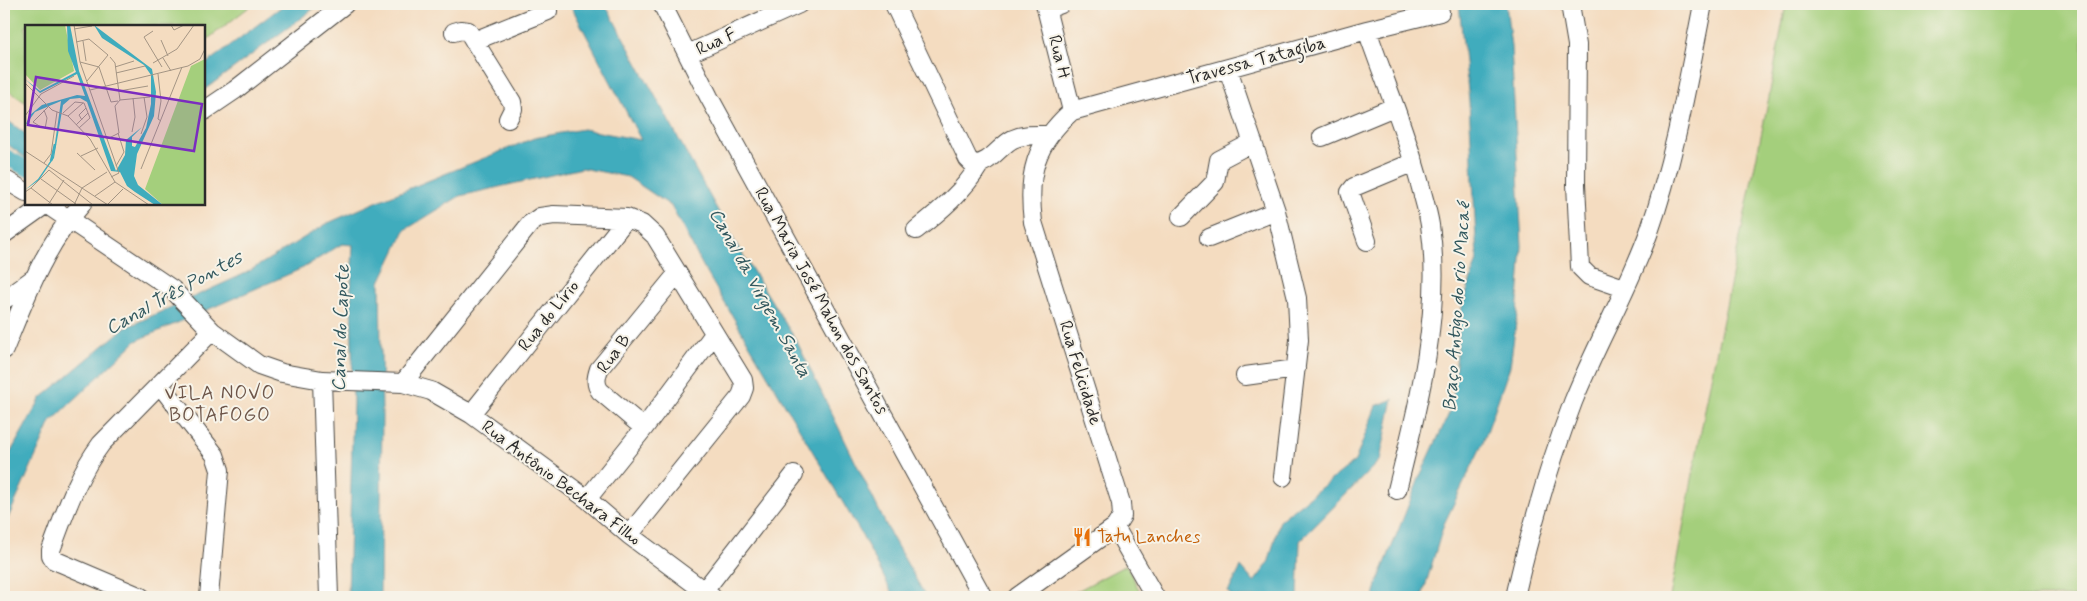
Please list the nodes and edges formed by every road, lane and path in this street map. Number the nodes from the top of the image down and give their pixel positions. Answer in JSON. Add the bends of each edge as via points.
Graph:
{"nodes":[{"id":1,"x":345,"y":4,"type":"edge"},
{"id":2,"x":662,"y":4,"type":"edge"},
{"id":3,"x":799,"y":4,"type":"edge"},
{"id":4,"x":894,"y":4,"type":"edge"},
{"id":5,"x":1570,"y":4,"type":"edge"},
{"id":6,"x":1703,"y":4,"type":"edge"},
{"id":7,"x":1051,"y":5,"type":"edge"},
{"id":8,"x":548,"y":11,"type":"dead end"},
{"id":9,"x":1440,"y":12,"type":"dead end"},
{"id":10,"x":1367,"y":30,"type":"junction"},
{"id":11,"x":454,"y":32,"type":"dead end"},
{"id":12,"x":474,"y":41,"type":"junction"},
{"id":13,"x":688,"y":54,"type":"junction"},
{"id":14,"x":1228,"y":69,"type":"junction"},
{"id":15,"x":1394,"y":107,"type":"junction"},
{"id":16,"x":205,"y":110,"type":"edge"},
{"id":17,"x":1072,"y":111,"type":"junction"},
{"id":18,"x":508,"y":119,"type":"dead end"},
{"id":19,"x":1049,"y":135,"type":"junction"},
{"id":20,"x":1322,"y":137,"type":"dead end"},
{"id":21,"x":1253,"y":142,"type":"junction"},
{"id":22,"x":1414,"y":162,"type":"junction"},
{"id":23,"x":980,"y":164,"type":"junction"},
{"id":24,"x":4,"y":179,"type":"edge"},
{"id":25,"x":25,"y":191,"type":"edge"},
{"id":26,"x":45,"y":205,"type":"edge"},
{"id":27,"x":48,"y":205,"type":"edge"},
{"id":28,"x":81,"y":205,"type":"edge"},
{"id":29,"x":1276,"y":211,"type":"junction"},
{"id":30,"x":1181,"y":217,"type":"dead end"},
{"id":31,"x":69,"y":218,"type":"junction"},
{"id":32,"x":627,"y":218,"type":"junction"},
{"id":33,"x":916,"y":230,"type":"dead end"},
{"id":34,"x":4,"y":234,"type":"edge"},
{"id":35,"x":1210,"y":238,"type":"dead end"},
{"id":36,"x":1367,"y":240,"type":"dead end"},
{"id":37,"x":677,"y":274,"type":"junction"},
{"id":38,"x":34,"y":278,"type":"junction"},
{"id":39,"x":1624,"y":288,"type":"junction"},
{"id":40,"x":4,"y":300,"type":"edge"},
{"id":41,"x":212,"y":331,"type":"junction"},
{"id":42,"x":714,"y":334,"type":"junction"},
{"id":43,"x":4,"y":350,"type":"edge"},
{"id":44,"x":1296,"y":369,"type":"junction"},
{"id":45,"x":1245,"y":376,"type":"dead end"},
{"id":46,"x":329,"y":380,"type":"junction"},
{"id":47,"x":402,"y":383,"type":"junction"},
{"id":48,"x":160,"y":385,"type":"junction"},
{"id":49,"x":471,"y":414,"type":"junction"},
{"id":50,"x":644,"y":428,"type":"junction"},
{"id":51,"x":794,"y":474,"type":"dead end"},
{"id":52,"x":1284,"y":477,"type":"dead end"},
{"id":53,"x":1397,"y":490,"type":"dead end"},
{"id":54,"x":587,"y":499,"type":"junction"},
{"id":55,"x":1115,"y":527,"type":"junction"},
{"id":56,"x":629,"y":535,"type":"junction"},
{"id":57,"x":708,"y":594,"type":"edge"},
{"id":58,"x":141,"y":597,"type":"edge"},
{"id":59,"x":209,"y":597,"type":"edge"},
{"id":60,"x":329,"y":597,"type":"edge"},
{"id":61,"x":982,"y":597,"type":"edge"},
{"id":62,"x":1017,"y":597,"type":"edge"},
{"id":63,"x":1155,"y":597,"type":"edge"},
{"id":64,"x":1515,"y":597,"type":"edge"}],
"edges":[{"from":1,"to":16,"type":"street"},
{"from":2,"to":13,"type":"street","name":"Rua Maria José Mahon dos Santos"},
{"from":3,"to":13,"type":"street","name":"Rua F"},
{"from":4,"to":23,"type":"street","via":[[968,159],[973,164]]},
{"from":5,"to":39,"type":"street","via":[[1577,45],[1576,184],[1580,267],[1589,276]]},
{"from":6,"to":39,"type":"street","via":[[1663,190]]},
{"from":7,"to":17,"type":"street","name":"Rua H"},
{"from":8,"to":12,"type":"street"},
{"from":9,"to":10,"type":"street","name":"Travessa Tatagiba"},
{"from":10,"to":14,"type":"street","name":"Travessa Tatagiba"},
{"from":10,"to":15,"type":"street"},
{"from":11,"to":12,"type":"street","via":[[468,31]]},
{"from":12,"to":18,"type":"street","via":[[512,102],[513,109]]},
{"from":13,"to":61,"type":"street","name":"Rua Maria José Mahon dos Santos"},
{"from":14,"to":17,"type":"street","name":"Travessa Tatagiba"},
{"from":14,"to":21,"type":"street"},
{"from":15,"to":20,"type":"street"},
{"from":15,"to":22,"type":"street"},
{"from":17,"to":19,"type":"street","name":"Rua Felicidade"},
{"from":19,"to":23,"type":"street","via":[[1022,136],[1012,140]]},
{"from":19,"to":55,"type":"street","name":"Rua Felicidade","via":[[1032,175],[1033,222],[1121,503],[1122,516]]},
{"from":21,"to":29,"type":"street"},
{"from":21,"to":30,"type":"street","via":[[1219,160],[1215,182]]},
{"from":22,"to":36,"type":"street","via":[[1354,187],[1350,192]]},
{"from":22,"to":53,"type":"street","via":[[1430,223],[1434,264],[1425,366],[1417,413]]},
{"from":23,"to":33,"type":"street","via":[[940,211]]},
{"from":24,"to":25,"type":"street"},
{"from":26,"to":34,"type":"street"},
{"from":27,"to":31,"type":"street","name":"Rua Antônio Bechara Filho"},
{"from":28,"to":31,"type":"street"},
{"from":29,"to":35,"type":"street"},
{"from":29,"to":44,"type":"street","via":[[1297,298],[1300,340]]},
{"from":31,"to":38,"type":"street"},
{"from":31,"to":41,"type":"street","name":"Rua Antônio Bechara Filho","via":[[174,291]]},
{"from":32,"to":37,"type":"street","via":[[642,224],[655,236]]},
{"from":32,"to":47,"type":"street","via":[[554,215],[540,217],[530,224]]},
{"from":32,"to":49,"type":"street","name":"Rua do Lírio"},
{"from":37,"to":42,"type":"street"},
{"from":37,"to":50,"type":"street","name":"Rua B","via":[[596,376],[600,391]]},
{"from":38,"to":40,"type":"street"},
{"from":38,"to":43,"type":"street"},
{"from":39,"to":64,"type":"street","via":[[1574,401],[1544,483]]},
{"from":41,"to":46,"type":"street","name":"Rua Antônio Bechara Filho","via":[[260,365],[282,373]]},
{"from":41,"to":48,"type":"street"},
{"from":42,"to":50,"type":"street"},
{"from":42,"to":56,"type":"street","via":[[743,380],[741,396]]},
{"from":44,"to":45,"type":"street"},
{"from":44,"to":52,"type":"street"},
{"from":46,"to":47,"type":"street","name":"Rua Antônio Bechara Filho"},
{"from":46,"to":60,"type":"street"},
{"from":47,"to":49,"type":"street","name":"Rua Antônio Bechara Filho","via":[[431,391]]},
{"from":48,"to":58,"type":"street","via":[[101,444],[88,462],[51,550],[54,560]]},
{"from":48,"to":59,"type":"street","via":[[215,455],[220,470]]},
{"from":49,"to":54,"type":"street","name":"Rua Antônio Bechara Filho"},
{"from":50,"to":54,"type":"street"},
{"from":51,"to":57,"type":"street"},
{"from":54,"to":56,"type":"street","name":"Rua Antônio Bechara Filho"},
{"from":55,"to":62,"type":"street"},
{"from":55,"to":63,"type":"street"},
{"from":56,"to":57,"type":"street","name":"Rua Antônio Bechara Filho"}]}
